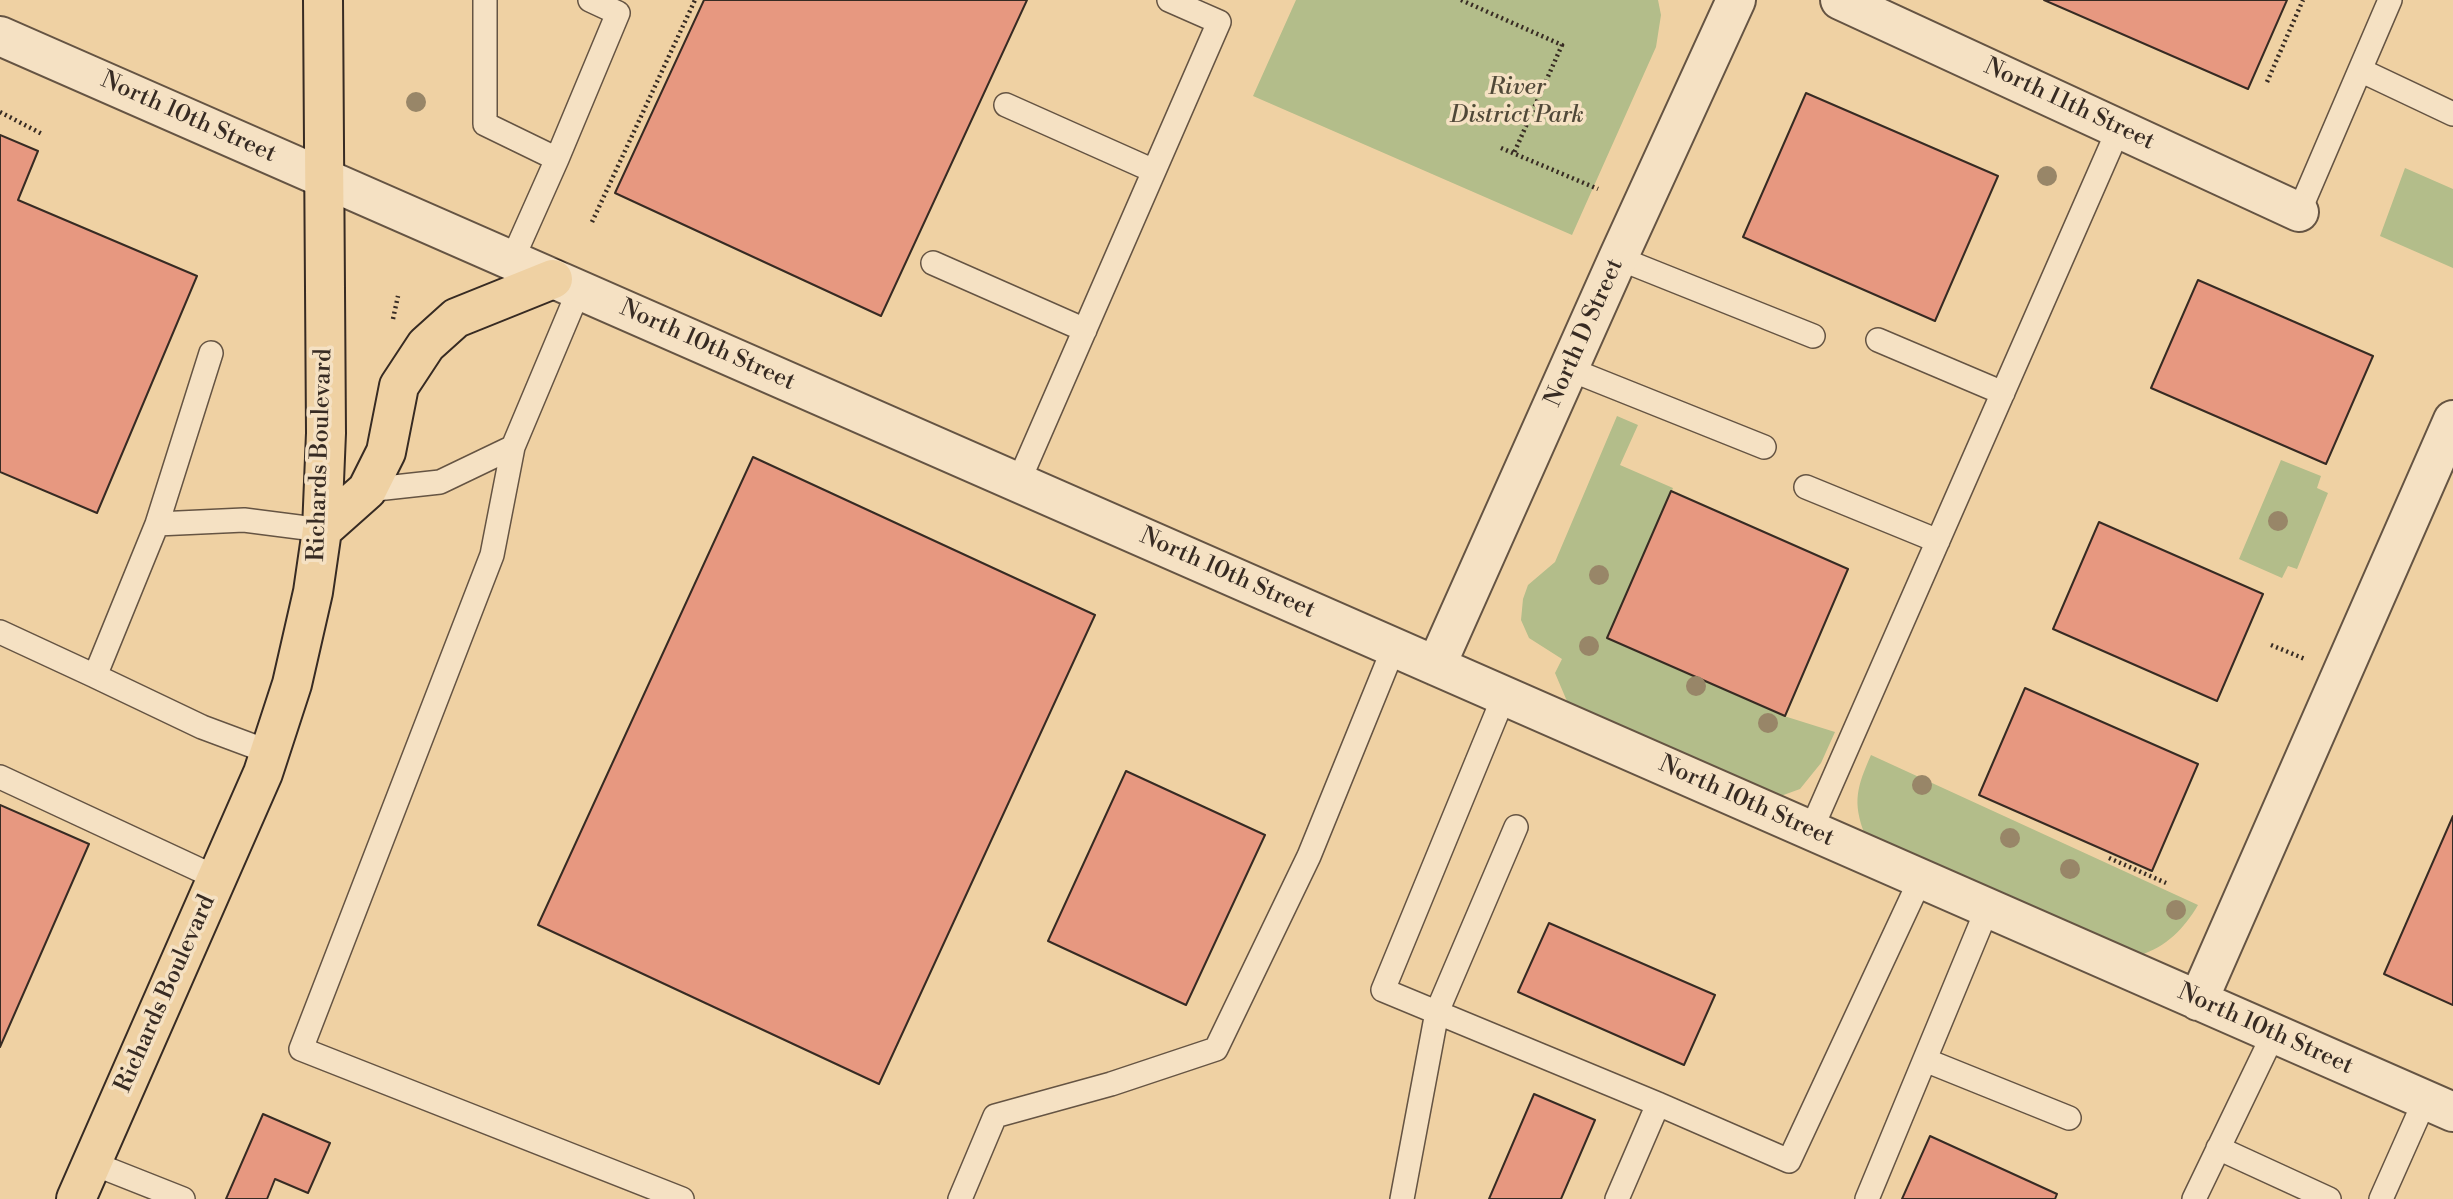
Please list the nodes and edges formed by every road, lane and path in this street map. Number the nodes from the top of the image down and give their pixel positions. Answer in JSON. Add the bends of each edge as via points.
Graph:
{"nodes":[{"id":1,"x":323,"y":0,"type":"edge"},
{"id":2,"x":485,"y":0,"type":"edge"},
{"id":3,"x":590,"y":0,"type":"edge"},
{"id":4,"x":695,"y":0,"type":"edge"},
{"id":5,"x":1169,"y":0,"type":"edge"},
{"id":6,"x":1461,"y":0,"type":"edge"},
{"id":7,"x":1736,"y":0,"type":"edge"},
{"id":8,"x":1839,"y":0,"type":"edge"},
{"id":9,"x":2303,"y":0,"type":"edge"},
{"id":10,"x":2390,"y":0,"type":"edge"},
{"id":11,"x":0,"y":36,"type":"edge"},
{"id":12,"x":2360,"y":70,"type":"junction"},
{"id":13,"x":2267,"y":82,"type":"dead end"},
{"id":14,"x":1006,"y":105,"type":"dead end"},
{"id":15,"x":0,"y":112,"type":"edge"},
{"id":16,"x":2453,"y":114,"type":"edge"},
{"id":17,"x":2119,"y":128,"type":"junction"},
{"id":18,"x":42,"y":134,"type":"dead end"},
{"id":19,"x":1501,"y":148,"type":"dead end"},
{"id":20,"x":1514,"y":153,"type":"junction"},
{"id":21,"x":558,"y":159,"type":"junction"},
{"id":22,"x":1154,"y":171,"type":"junction"},
{"id":23,"x":325,"y":178,"type":"junction"},
{"id":24,"x":1598,"y":190,"type":"dead end"},
{"id":25,"x":2299,"y":212,"type":"joint"},
{"id":26,"x":592,"y":222,"type":"dead end"},
{"id":27,"x":1618,"y":258,"type":"junction"},
{"id":28,"x":512,"y":260,"type":"junction"},
{"id":29,"x":933,"y":263,"type":"dead end"},
{"id":30,"x":566,"y":285,"type":"junction"},
{"id":31,"x":398,"y":296,"type":"dead end"},
{"id":32,"x":392,"y":321,"type":"dead end"},
{"id":33,"x":1085,"y":330,"type":"junction"},
{"id":34,"x":1813,"y":336,"type":"dead end"},
{"id":35,"x":1878,"y":340,"type":"dead end"},
{"id":36,"x":211,"y":353,"type":"dead end"},
{"id":37,"x":1569,"y":369,"type":"junction"},
{"id":38,"x":2003,"y":393,"type":"junction"},
{"id":39,"x":2453,"y":420,"type":"edge"},
{"id":40,"x":513,"y":447,"type":"junction"},
{"id":41,"x":1764,"y":447,"type":"dead end"},
{"id":42,"x":1018,"y":483,"type":"junction"},
{"id":43,"x":1806,"y":486,"type":"dead end"},
{"id":44,"x":367,"y":490,"type":"junction"},
{"id":45,"x":158,"y":524,"type":"junction"},
{"id":46,"x":322,"y":530,"type":"junction"},
{"id":47,"x":1938,"y":541,"type":"junction"},
{"id":48,"x":0,"y":632,"type":"edge"},
{"id":49,"x":1394,"y":648,"type":"junction"},
{"id":50,"x":1436,"y":666,"type":"junction"},
{"id":51,"x":94,"y":676,"type":"junction"},
{"id":52,"x":1504,"y":696,"type":"junction"},
{"id":53,"x":270,"y":752,"type":"junction"},
{"id":54,"x":0,"y":777,"type":"edge"},
{"id":55,"x":1516,"y":827,"type":"dead end"},
{"id":56,"x":1811,"y":830,"type":"junction"},
{"id":57,"x":2109,"y":858,"type":"dead end"},
{"id":58,"x":217,"y":878,"type":"junction"},
{"id":59,"x":1921,"y":878,"type":"junction"},
{"id":60,"x":2166,"y":883,"type":"dead end"},
{"id":61,"x":1988,"y":907,"type":"junction"},
{"id":62,"x":2199,"y":1001,"type":"junction"},
{"id":63,"x":1437,"y":1013,"type":"junction"},
{"id":64,"x":2274,"y":1033,"type":"junction"},
{"id":65,"x":1925,"y":1060,"type":"junction"},
{"id":66,"x":1658,"y":1104,"type":"junction"},
{"id":67,"x":2439,"y":1106,"type":"edge"},
{"id":68,"x":2069,"y":1118,"type":"dead end"},
{"id":69,"x":2218,"y":1148,"type":"junction"},
{"id":70,"x":92,"y":1163,"type":"junction"},
{"id":71,"x":76,"y":1199,"type":"edge"},
{"id":72,"x":183,"y":1199,"type":"edge"},
{"id":73,"x":682,"y":1199,"type":"edge"},
{"id":74,"x":960,"y":1199,"type":"edge"},
{"id":75,"x":1402,"y":1199,"type":"edge"},
{"id":76,"x":1617,"y":1199,"type":"edge"},
{"id":77,"x":1867,"y":1199,"type":"edge"},
{"id":78,"x":2194,"y":1199,"type":"edge"},
{"id":79,"x":2329,"y":1199,"type":"edge"},
{"id":80,"x":2381,"y":1199,"type":"edge"}],
"edges":[{"from":1,"to":23,"type":"main road","name":"Richards Boulevard"},
{"from":2,"to":21,"type":"lane","via":[[485,124]]},
{"from":3,"to":21,"type":"lane","via":[[618,13]]},
{"from":4,"to":26,"type":"path"},
{"from":5,"to":22,"type":"lane","via":[[1219,22]]},
{"from":6,"to":20,"type":"path","via":[[1562,45]]},
{"from":7,"to":27,"type":"street","name":"North D Street"},
{"from":8,"to":17,"type":"street","name":"North 11th Street"},
{"from":9,"to":13,"type":"path"},
{"from":10,"to":12,"type":"lane"},
{"from":11,"to":23,"type":"street","name":"North 10th Street"},
{"from":12,"to":16,"type":"lane"},
{"from":12,"to":25,"type":"lane"},
{"from":14,"to":22,"type":"lane"},
{"from":15,"to":18,"type":"path"},
{"from":17,"to":25,"type":"street","name":"North 11th Street"},
{"from":17,"to":38,"type":"lane"},
{"from":19,"to":20,"type":"path"},
{"from":20,"to":24,"type":"path"},
{"from":21,"to":28,"type":"lane"},
{"from":22,"to":33,"type":"lane"},
{"from":23,"to":28,"type":"street","name":"North 10th Street"},
{"from":23,"to":46,"type":"main road","name":"Richards Boulevard"},
{"from":27,"to":34,"type":"lane"},
{"from":27,"to":37,"type":"street","name":"North D Street"},
{"from":28,"to":30,"type":"street","name":"North 10th Street"},
{"from":29,"to":33,"type":"lane"},
{"from":30,"to":40,"type":"lane"},
{"from":30,"to":42,"type":"street","name":"North 10th Street"},
{"from":30,"to":44,"type":"main road","via":[[456,318],[426,345],[399,386],[386,452]]},
{"from":31,"to":32,"type":"path"},
{"from":33,"to":42,"type":"lane"},
{"from":35,"to":38,"type":"lane"},
{"from":36,"to":45,"type":"lane"},
{"from":37,"to":41,"type":"lane"},
{"from":37,"to":50,"type":"street","name":"North D Street"},
{"from":38,"to":47,"type":"lane"},
{"from":39,"to":62,"type":"street"},
{"from":40,"to":44,"type":"lane","via":[[440,482]]},
{"from":40,"to":73,"type":"lane","via":[[492,555],[301,1049]]},
{"from":42,"to":49,"type":"street","name":"North 10th Street"},
{"from":43,"to":47,"type":"lane"},
{"from":44,"to":46,"type":"main road"},
{"from":45,"to":46,"type":"lane","via":[[244,520]]},
{"from":45,"to":51,"type":"lane"},
{"from":46,"to":53,"type":"main road","name":"Richards Boulevard","via":[[292,684]]},
{"from":47,"to":56,"type":"lane"},
{"from":48,"to":51,"type":"lane"},
{"from":49,"to":50,"type":"street","name":"North 10th Street"},
{"from":49,"to":74,"type":"lane","via":[[1309,856],[1216,1049],[995,1116]]},
{"from":50,"to":52,"type":"street","name":"North 10th Street"},
{"from":51,"to":53,"type":"lane","via":[[202,727]]},
{"from":52,"to":56,"type":"street","name":"North 10th Street"},
{"from":52,"to":63,"type":"lane","via":[[1383,990]]},
{"from":53,"to":58,"type":"main road","name":"Richards Boulevard"},
{"from":54,"to":58,"type":"lane"},
{"from":55,"to":63,"type":"lane"},
{"from":56,"to":59,"type":"street","name":"North 10th Street"},
{"from":57,"to":60,"type":"path"},
{"from":58,"to":70,"type":"main road","name":"Richards Boulevard"},
{"from":59,"to":61,"type":"street","name":"North 10th Street"},
{"from":59,"to":66,"type":"lane","via":[[1789,1161]]},
{"from":61,"to":62,"type":"street","name":"North 10th Street"},
{"from":61,"to":65,"type":"lane"},
{"from":62,"to":64,"type":"street","name":"North 10th Street"},
{"from":63,"to":66,"type":"lane"},
{"from":63,"to":75,"type":"lane"},
{"from":64,"to":67,"type":"street","name":"North 10th Street"},
{"from":64,"to":69,"type":"lane"},
{"from":65,"to":68,"type":"lane"},
{"from":65,"to":77,"type":"lane"},
{"from":66,"to":76,"type":"lane"},
{"from":67,"to":80,"type":"lane"},
{"from":69,"to":78,"type":"lane"},
{"from":69,"to":79,"type":"lane"},
{"from":70,"to":71,"type":"main road","name":"Richards Boulevard"},
{"from":70,"to":72,"type":"lane"}]}
